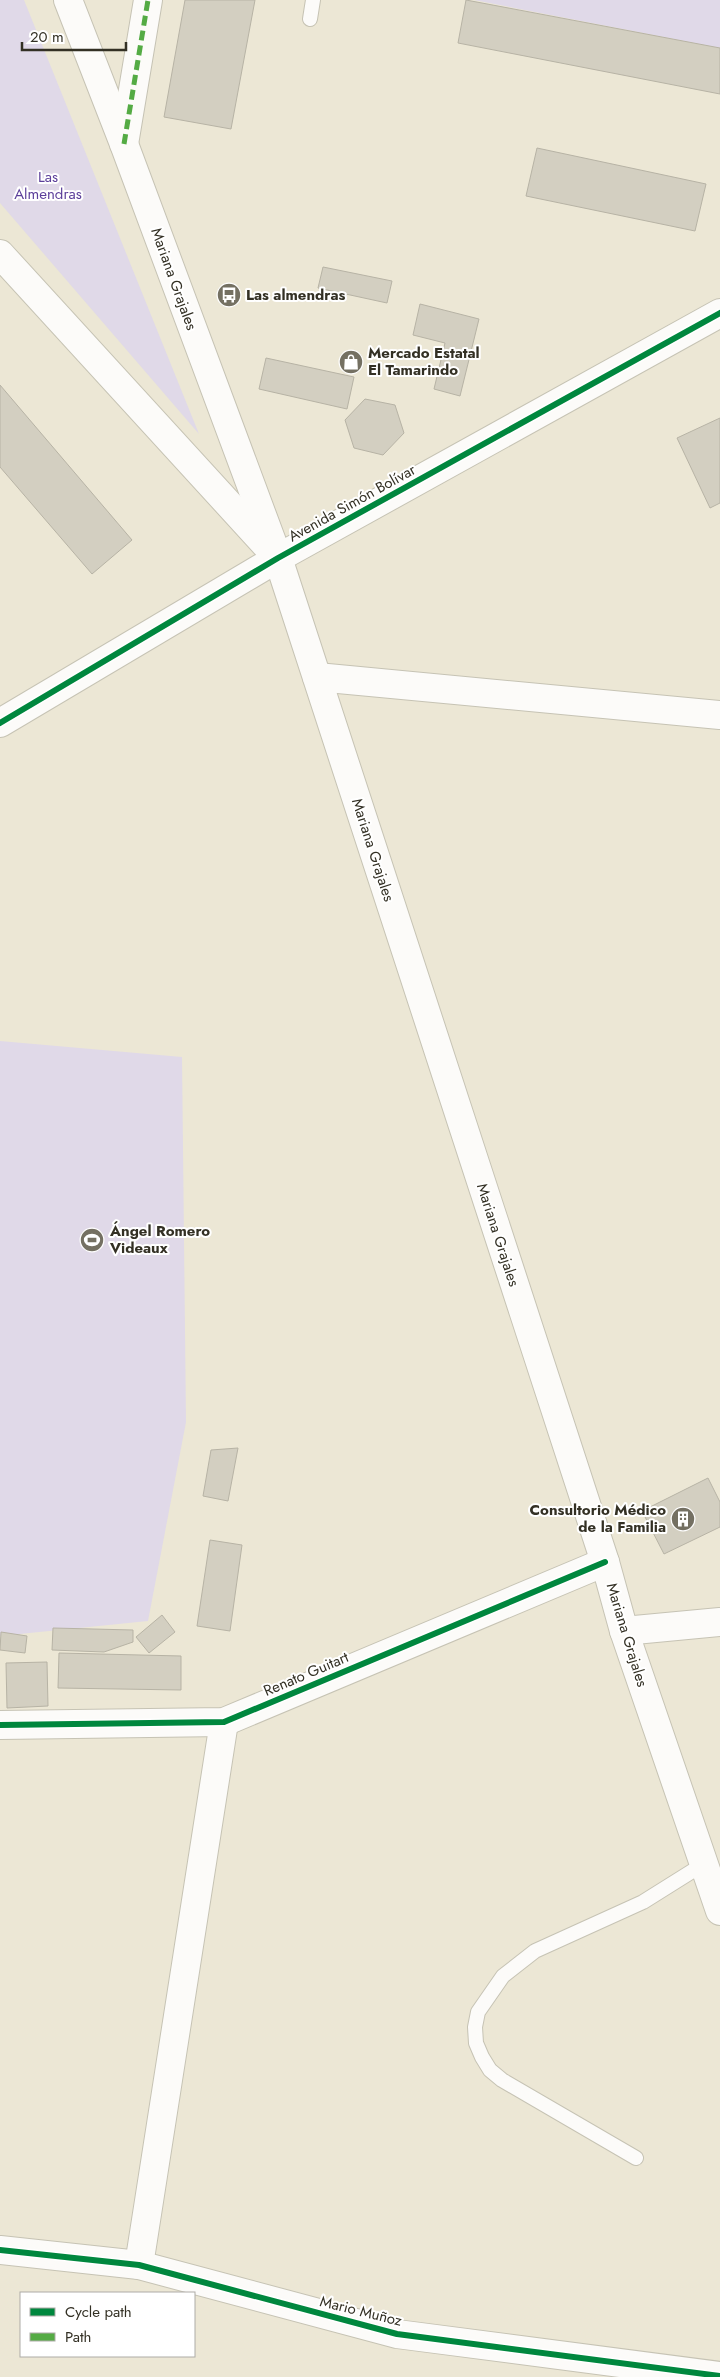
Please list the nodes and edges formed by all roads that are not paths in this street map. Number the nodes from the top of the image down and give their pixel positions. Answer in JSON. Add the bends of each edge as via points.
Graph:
{"nodes":[{"id":1,"x":68,"y":0,"type":"edge"},
{"id":2,"x":148,"y":0,"type":"edge"},
{"id":3,"x":313,"y":0,"type":"edge"},
{"id":4,"x":310,"y":19,"type":"dead end"},
{"id":5,"x":124,"y":144,"type":"junction"},
{"id":6,"x":0,"y":254,"type":"edge"},
{"id":7,"x":720,"y":313,"type":"edge"},
{"id":8,"x":278,"y":558,"type":"junction"},
{"id":9,"x":317,"y":677,"type":"junction"},
{"id":10,"x":720,"y":715,"type":"edge"},
{"id":11,"x":0,"y":723,"type":"edge"},
{"id":12,"x":605,"y":1562,"type":"junction"},
{"id":13,"x":720,"y":1622,"type":"edge"},
{"id":14,"x":624,"y":1631,"type":"junction"},
{"id":15,"x":224,"y":1722,"type":"junction"},
{"id":16,"x":0,"y":1725,"type":"edge"},
{"id":17,"x":711,"y":1862,"type":"edge"},
{"id":18,"x":720,"y":1911,"type":"edge"},
{"id":19,"x":636,"y":2158,"type":"dead end"},
{"id":20,"x":0,"y":2250,"type":"edge"},
{"id":21,"x":139,"y":2265,"type":"junction"},
{"id":22,"x":720,"y":2376,"type":"edge"}],
"edges":[{"from":1,"to":5,"type":"street","name":"Mariana Grajales"},
{"from":2,"to":5,"type":"street"},
{"from":3,"to":4,"type":"lane"},
{"from":5,"to":8,"type":"street","name":"Mariana Grajales"},
{"from":6,"to":8,"type":"street","name":"Mariana Grajales"},
{"from":7,"to":8,"type":"street","name":"Avenida Simón Bolívar"},
{"from":8,"to":9,"type":"street","name":"Mariana Grajales"},
{"from":8,"to":11,"type":"street","name":"Avenida Simón Bolívar"},
{"from":9,"to":10,"type":"street"},
{"from":9,"to":12,"type":"street","name":"Mariana Grajales"},
{"from":12,"to":14,"type":"street","name":"Mariana Grajales"},
{"from":12,"to":15,"type":"street","name":"Renato Guitart"},
{"from":13,"to":14,"type":"street"},
{"from":14,"to":17,"type":"street","name":"Mariana Grajales"},
{"from":15,"to":16,"type":"street","name":"Renato Guitart"},
{"from":15,"to":21,"type":"street"},
{"from":17,"to":18,"type":"street","name":"Mariana Grajales"},
{"from":17,"to":19,"type":"lane","via":[[643,1902],[535,1950],[503,1976],[478,2012],[476,2043],[490,2070]]},
{"from":20,"to":21,"type":"street","name":"Mario Muñoz"},
{"from":21,"to":22,"type":"street","name":"Mario Muñoz","via":[[397,2334]]}]}
